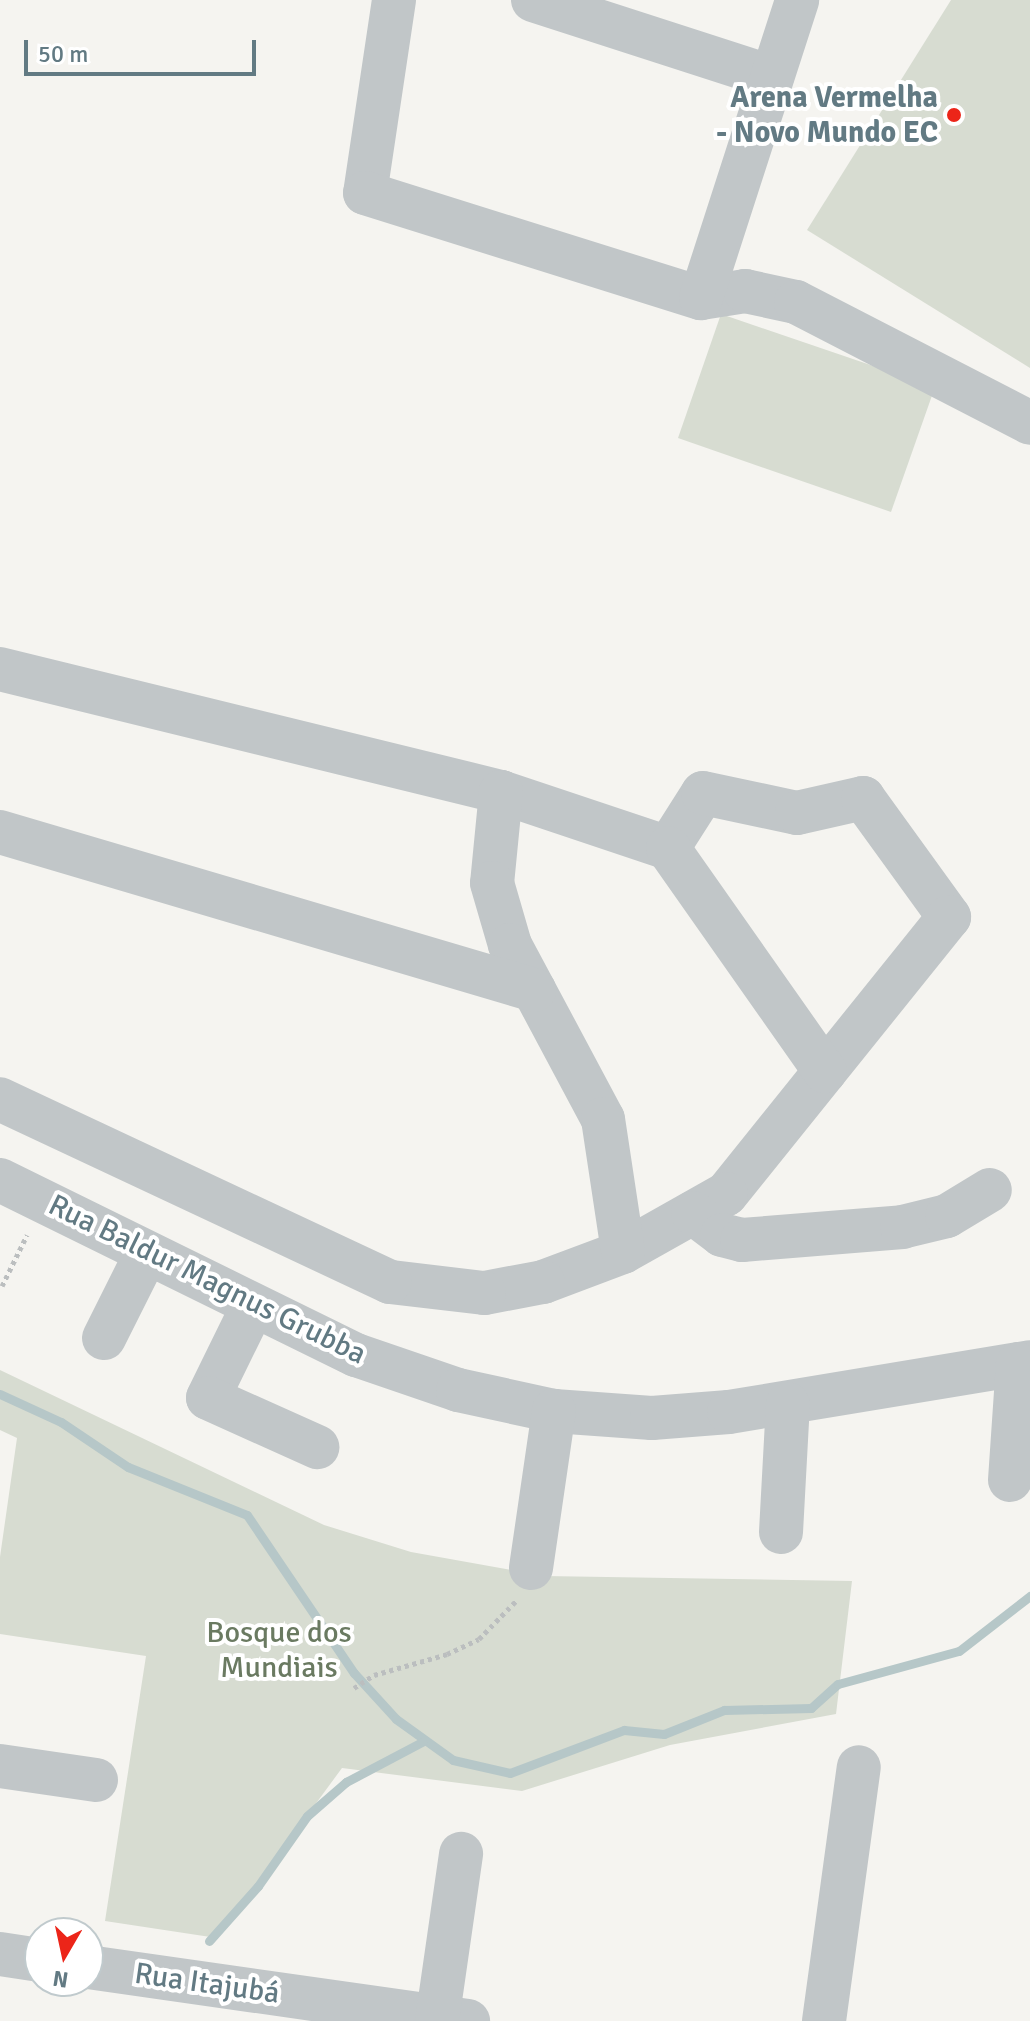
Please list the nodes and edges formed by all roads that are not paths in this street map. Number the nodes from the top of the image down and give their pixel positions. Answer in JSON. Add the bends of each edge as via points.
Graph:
{"nodes":[{"id":1,"x":394,"y":0,"type":"edge"},
{"id":2,"x":533,"y":0,"type":"edge"},
{"id":3,"x":797,"y":0,"type":"edge"},
{"id":4,"x":772,"y":77,"type":"junction"},
{"id":5,"x":701,"y":298,"type":"junction"},
{"id":6,"x":1030,"y":423,"type":"edge"},
{"id":7,"x":0,"y":669,"type":"edge"},
{"id":8,"x":501,"y":792,"type":"junction"},
{"id":9,"x":0,"y":832,"type":"edge"},
{"id":10,"x":668,"y":848,"type":"junction"},
{"id":11,"x":534,"y":990,"type":"junction"},
{"id":12,"x":825,"y":1071,"type":"junction"},
{"id":13,"x":0,"y":1099,"type":"edge"},
{"id":14,"x":0,"y":1180,"type":"edge"},
{"id":15,"x":990,"y":1190,"type":"dead end"},
{"id":16,"x":693,"y":1213,"type":"junction"},
{"id":17,"x":623,"y":1252,"type":"junction"},
{"id":18,"x":146,"y":1254,"type":"junction"},
{"id":19,"x":252,"y":1308,"type":"junction"},
{"id":20,"x":104,"y":1338,"type":"dead end"},
{"id":21,"x":1024,"y":1363,"type":"edge"},
{"id":22,"x":788,"y":1404,"type":"junction"},
{"id":23,"x":554,"y":1411,"type":"junction"},
{"id":24,"x":317,"y":1447,"type":"dead end"},
{"id":25,"x":1010,"y":1480,"type":"dead end"},
{"id":26,"x":781,"y":1532,"type":"dead end"},
{"id":27,"x":531,"y":1568,"type":"road end"},
{"id":28,"x":0,"y":1766,"type":"edge"},
{"id":29,"x":859,"y":1767,"type":"dead end"},
{"id":30,"x":96,"y":1780,"type":"dead end"},
{"id":31,"x":461,"y":1854,"type":"dead end"},
{"id":32,"x":0,"y":1954,"type":"edge"},
{"id":33,"x":24,"y":1958,"type":"edge"},
{"id":34,"x":104,"y":1969,"type":"edge"},
{"id":35,"x":448,"y":2020,"type":"edge"},
{"id":36,"x":824,"y":2021,"type":"edge"}],
"edges":[{"from":1,"to":5,"type":"street","via":[[365,193]]},
{"from":2,"to":4,"type":"street"},
{"from":3,"to":4,"type":"street"},
{"from":4,"to":5,"type":"street"},
{"from":5,"to":6,"type":"street","via":[[745,291],[796,302]]},
{"from":7,"to":8,"type":"street"},
{"from":8,"to":10,"type":"street"},
{"from":8,"to":11,"type":"street","via":[[492,883],[510,945]]},
{"from":9,"to":11,"type":"street"},
{"from":10,"to":12,"type":"street"},
{"from":10,"to":12,"type":"street","via":[[703,793],[797,813],[863,798],[949,917]]},
{"from":11,"to":17,"type":"street","via":[[603,1119]]},
{"from":12,"to":16,"type":"street","via":[[726,1194]]},
{"from":13,"to":17,"type":"street","via":[[390,1282],[484,1293],[543,1282]]},
{"from":14,"to":18,"type":"street","name":"Rua Baldur Magnus Grubba"},
{"from":15,"to":16,"type":"street","via":[[947,1216],[873,1230],[742,1240],[722,1235]]},
{"from":16,"to":17,"type":"street"},
{"from":18,"to":19,"type":"street","name":"Rua Baldur Magnus Grubba"},
{"from":18,"to":20,"type":"street"},
{"from":19,"to":23,"type":"street","name":"Rua Baldur Magnus Grubba","via":[[408,1374]]},
{"from":19,"to":24,"type":"street","via":[[208,1398]]},
{"from":21,"to":22,"type":"street","name":"Rua Baldur Magnus Grubba"},
{"from":21,"to":25,"type":"street"},
{"from":22,"to":23,"type":"street","name":"Rua Baldur Magnus Grubba","via":[[652,1418]]},
{"from":22,"to":26,"type":"street"},
{"from":23,"to":27,"type":"street"},
{"from":28,"to":30,"type":"street"},
{"from":29,"to":36,"type":"street"},
{"from":31,"to":35,"type":"street"},
{"from":32,"to":33,"type":"street"},
{"from":34,"to":35,"type":"street","name":"Rua Itajubá"}]}
